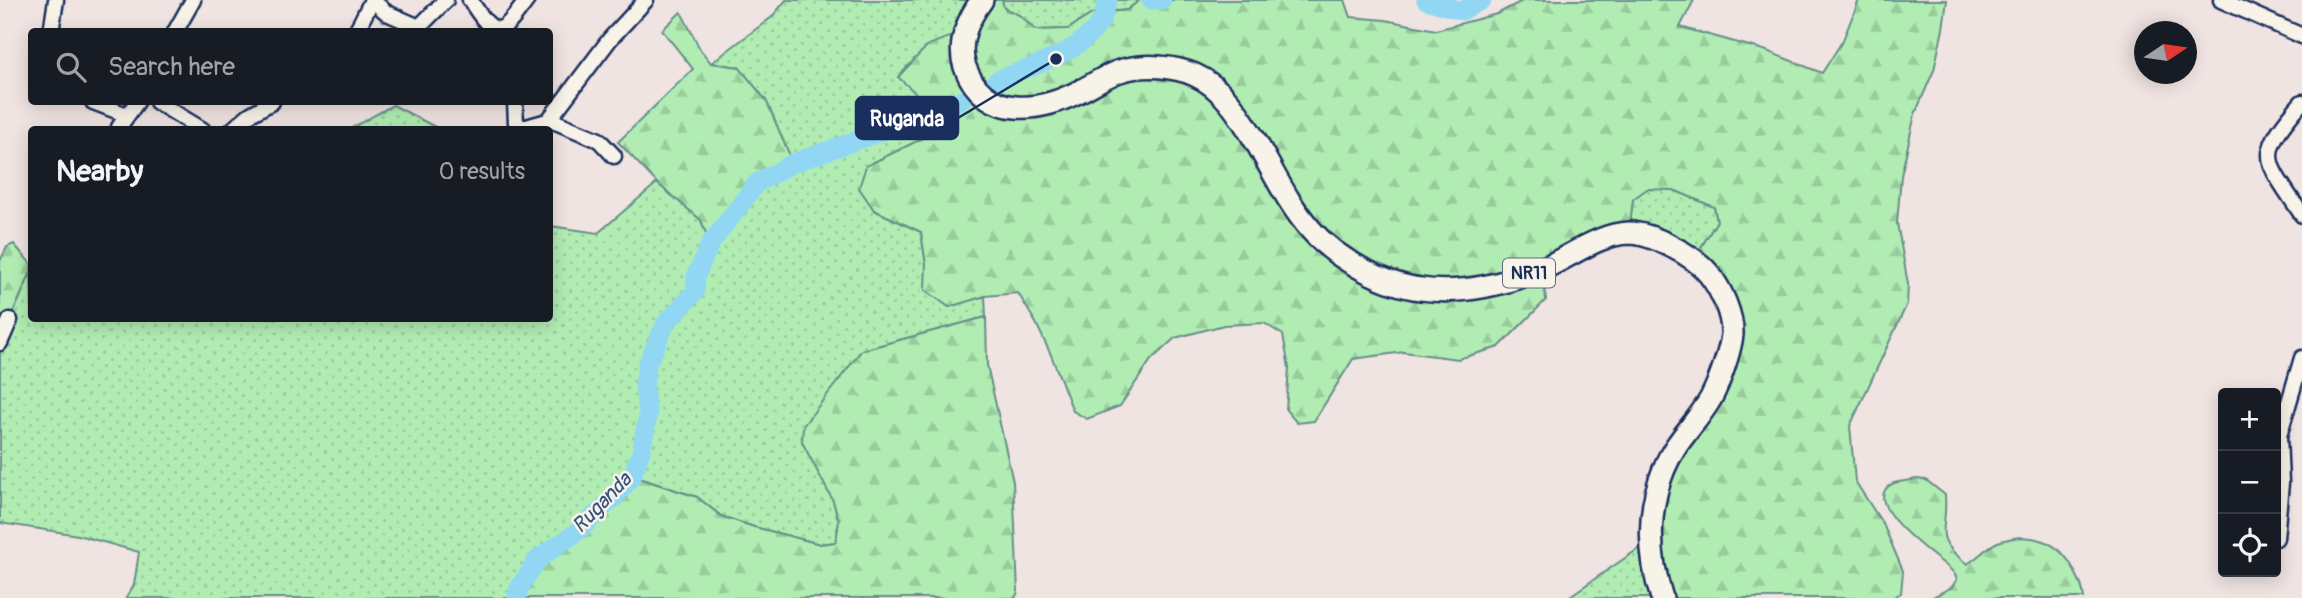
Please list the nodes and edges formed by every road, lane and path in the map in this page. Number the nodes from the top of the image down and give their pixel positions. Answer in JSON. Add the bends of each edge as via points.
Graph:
{"nodes":[{"id":1,"x":56,"y":0,"type":"edge"},
{"id":2,"x":193,"y":0,"type":"edge"},
{"id":3,"x":360,"y":0,"type":"edge"},
{"id":4,"x":372,"y":0,"type":"edge"},
{"id":5,"x":446,"y":0,"type":"edge"},
{"id":6,"x":470,"y":0,"type":"edge"},
{"id":7,"x":527,"y":0,"type":"edge"},
{"id":8,"x":646,"y":0,"type":"edge"},
{"id":9,"x":982,"y":0,"type":"edge"},
{"id":10,"x":2221,"y":0,"type":"edge"},
{"id":11,"x":52,"y":28,"type":"edge"},
{"id":12,"x":178,"y":28,"type":"edge"},
{"id":13,"x":358,"y":28,"type":"edge"},
{"id":14,"x":416,"y":28,"type":"edge"},
{"id":15,"x":419,"y":28,"type":"edge"},
{"id":16,"x":499,"y":28,"type":"edge"},
{"id":17,"x":501,"y":28,"type":"edge"},
{"id":18,"x":2302,"y":36,"type":"edge"},
{"id":19,"x":2302,"y":102,"type":"edge"},
{"id":20,"x":98,"y":105,"type":"edge"},
{"id":21,"x":135,"y":105,"type":"edge"},
{"id":22,"x":162,"y":105,"type":"edge"},
{"id":23,"x":267,"y":105,"type":"edge"},
{"id":24,"x":515,"y":105,"type":"edge"},
{"id":25,"x":548,"y":121,"type":"junction"},
{"id":26,"x":196,"y":126,"type":"edge"},
{"id":27,"x":237,"y":126,"type":"edge"},
{"id":28,"x":521,"y":126,"type":"edge"},
{"id":29,"x":530,"y":126,"type":"edge"},
{"id":30,"x":614,"y":156,"type":"dead end"},
{"id":31,"x":2302,"y":215,"type":"edge"},
{"id":32,"x":10,"y":320,"type":"dead end"},
{"id":33,"x":0,"y":342,"type":"edge"},
{"id":34,"x":2302,"y":358,"type":"edge"},
{"id":35,"x":2278,"y":514,"type":"edge"},
{"id":36,"x":1662,"y":598,"type":"edge"}],
"edges":[{"from":1,"to":11,"type":"street"},
{"from":2,"to":12,"type":"street"},
{"from":3,"to":4,"type":"street"},
{"from":4,"to":13,"type":"street"},
{"from":4,"to":14,"type":"street"},
{"from":5,"to":15,"type":"street"},
{"from":6,"to":16,"type":"street","via":[[479,14]]},
{"from":7,"to":17,"type":"street"},
{"from":8,"to":25,"type":"street"},
{"from":9,"to":36,"type":"highway","number":"NR11","via":[[965,31],[962,57],[969,77],[986,98],[1004,106],[1042,105],[1120,70],[1143,65],[1193,74],[1216,88],[1236,110],[1311,231],[1367,272],[1397,284],[1454,290],[1499,283],[1629,233],[1694,259],[1719,289],[1732,335],[1712,397],[1663,469],[1650,541]]},
{"from":10,"to":18,"type":"street"},
{"from":19,"to":31,"type":"street","via":[[2278,131],[2269,159]]},
{"from":20,"to":21,"type":"street","via":[[123,121]]},
{"from":22,"to":26,"type":"street"},
{"from":23,"to":27,"type":"street"},
{"from":24,"to":28,"type":"street"},
{"from":25,"to":29,"type":"street"},
{"from":25,"to":30,"type":"street","via":[[599,140]]},
{"from":32,"to":33,"type":"street"},
{"from":34,"to":35,"type":"street","via":[[2279,436]]}]}
